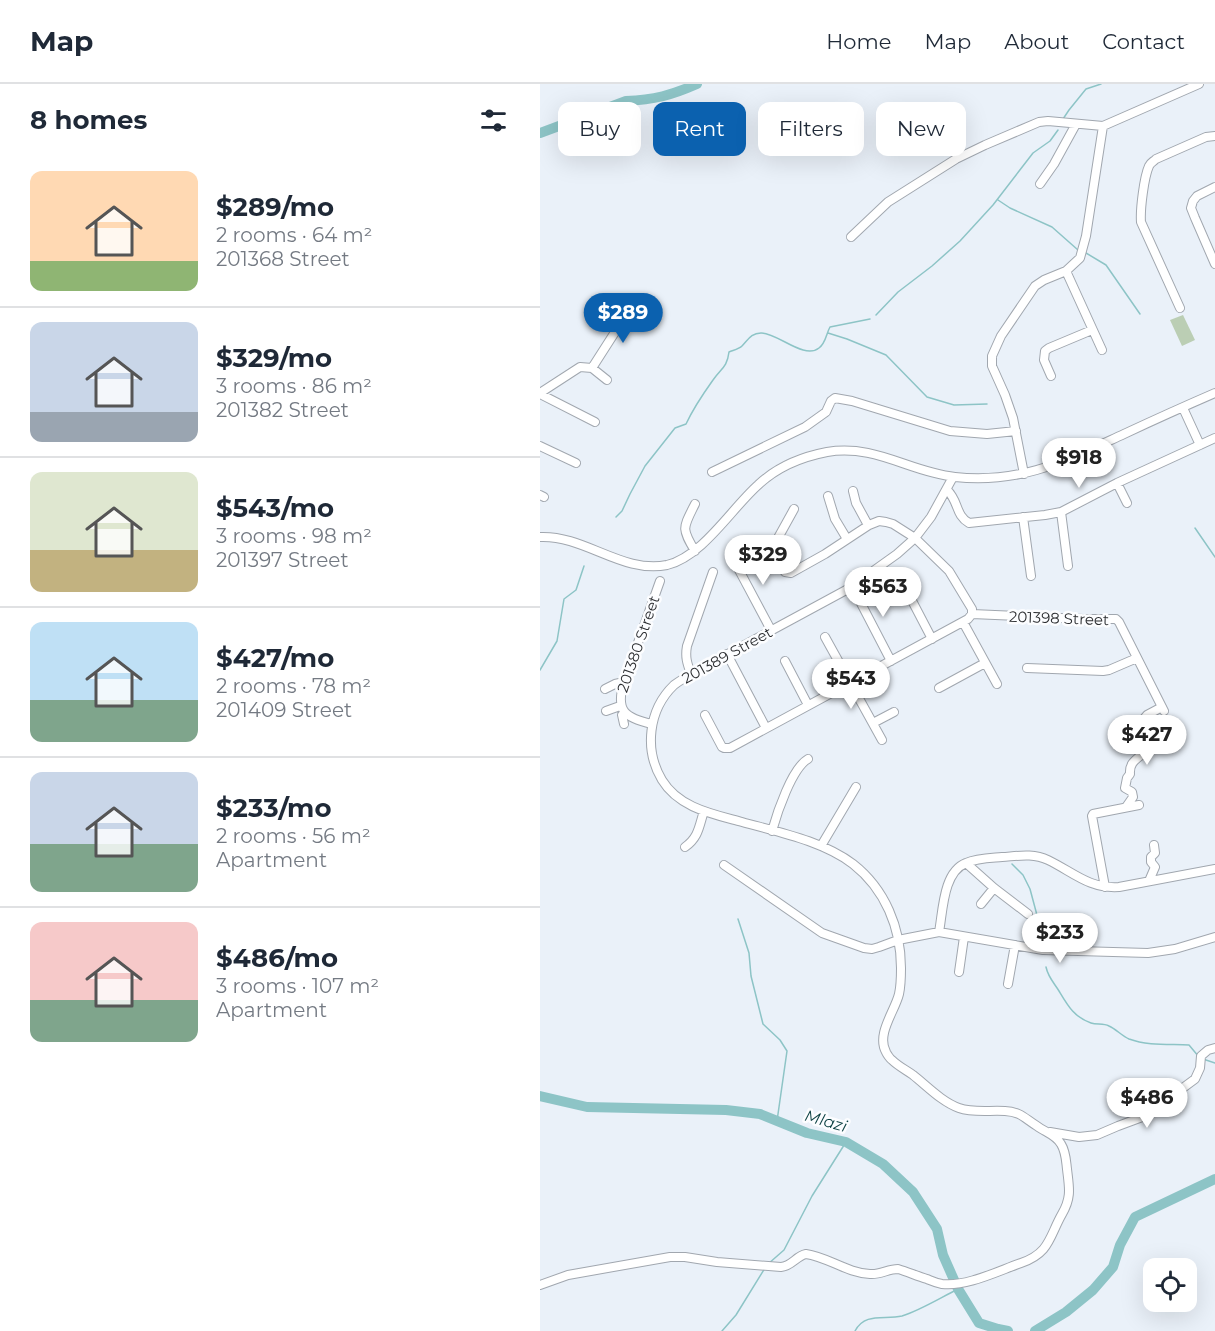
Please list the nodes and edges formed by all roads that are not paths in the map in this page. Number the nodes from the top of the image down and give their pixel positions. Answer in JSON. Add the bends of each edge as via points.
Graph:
{"nodes":[{"id":1,"x":1199,"y":84,"type":"edge"},
{"id":2,"x":1076,"y":124,"type":"junction"},
{"id":3,"x":1103,"y":126,"type":"junction"},
{"id":4,"x":1215,"y":136,"type":"edge"},
{"id":5,"x":1040,"y":184,"type":"dead end"},
{"id":6,"x":1215,"y":187,"type":"edge"},
{"id":7,"x":851,"y":237,"type":"dead end"},
{"id":8,"x":1215,"y":264,"type":"edge"},
{"id":9,"x":1066,"y":271,"type":"junction"},
{"id":10,"x":633,"y":304,"type":"dead end"},
{"id":11,"x":1180,"y":308,"type":"dead end"},
{"id":12,"x":1092,"y":330,"type":"junction"},
{"id":13,"x":1102,"y":350,"type":"dead end"},
{"id":14,"x":592,"y":368,"type":"junction"},
{"id":15,"x":1051,"y":376,"type":"dead end"},
{"id":16,"x":607,"y":380,"type":"dead end"},
{"id":17,"x":1215,"y":393,"type":"edge"},
{"id":18,"x":540,"y":394,"type":"edge"},
{"id":19,"x":1183,"y":408,"type":"junction"},
{"id":20,"x":595,"y":422,"type":"dead end"},
{"id":21,"x":1016,"y":431,"type":"junction"},
{"id":22,"x":1215,"y":438,"type":"edge"},
{"id":23,"x":1200,"y":445,"type":"junction"},
{"id":24,"x":540,"y":446,"type":"edge"},
{"id":25,"x":576,"y":463,"type":"dead end"},
{"id":26,"x":712,"y":472,"type":"dead end"},
{"id":27,"x":1024,"y":474,"type":"junction"},
{"id":28,"x":953,"y":477,"type":"junction"},
{"id":29,"x":1117,"y":483,"type":"junction"},
{"id":30,"x":947,"y":490,"type":"junction"},
{"id":31,"x":853,"y":491,"type":"dead end"},
{"id":32,"x":828,"y":496,"type":"dead end"},
{"id":33,"x":1128,"y":503,"type":"dead end"},
{"id":34,"x":695,"y":504,"type":"dead end"},
{"id":35,"x":795,"y":509,"type":"dead end"},
{"id":36,"x":1062,"y":512,"type":"junction"},
{"id":37,"x":1023,"y":517,"type":"junction"},
{"id":38,"x":868,"y":525,"type":"junction"},
{"id":39,"x":540,"y":537,"type":"edge"},
{"id":40,"x":915,"y":538,"type":"junction"},
{"id":41,"x":847,"y":539,"type":"junction"},
{"id":42,"x":695,"y":551,"type":"junction"},
{"id":43,"x":731,"y":555,"type":"dead end"},
{"id":44,"x":1068,"y":566,"type":"dead end"},
{"id":45,"x":713,"y":572,"type":"dead end"},
{"id":46,"x":1031,"y":576,"type":"dead end"},
{"id":47,"x":660,"y":581,"type":"dead end"},
{"id":48,"x":852,"y":586,"type":"junction"},
{"id":49,"x":908,"y":593,"type":"dead end"},
{"id":50,"x":972,"y":614,"type":"junction"},
{"id":51,"x":963,"y":622,"type":"junction"},
{"id":52,"x":771,"y":630,"type":"junction"},
{"id":53,"x":825,"y":637,"type":"dead end"},
{"id":54,"x":932,"y":639,"type":"junction"},
{"id":55,"x":727,"y":654,"type":"junction"},
{"id":56,"x":1137,"y":658,"type":"junction"},
{"id":57,"x":785,"y":661,"type":"dead end"},
{"id":58,"x":891,"y":661,"type":"junction"},
{"id":59,"x":985,"y":663,"type":"junction"},
{"id":60,"x":1027,"y":668,"type":"dead end"},
{"id":61,"x":691,"y":674,"type":"junction"},
{"id":62,"x":624,"y":682,"type":"junction"},
{"id":63,"x":850,"y":683,"type":"junction"},
{"id":64,"x":997,"y":684,"type":"dead end"},
{"id":65,"x":939,"y":688,"type":"dead end"},
{"id":66,"x":605,"y":689,"type":"dead end"},
{"id":67,"x":808,"y":705,"type":"junction"},
{"id":68,"x":623,"y":709,"type":"junction"},
{"id":69,"x":606,"y":711,"type":"dead end"},
{"id":70,"x":894,"y":712,"type":"dead end"},
{"id":71,"x":705,"y":715,"type":"dead end"},
{"id":72,"x":873,"y":723,"type":"junction"},
{"id":73,"x":624,"y":724,"type":"dead end"},
{"id":74,"x":652,"y":724,"type":"junction"},
{"id":75,"x":766,"y":728,"type":"junction"},
{"id":76,"x":882,"y":740,"type":"dead end"},
{"id":77,"x":808,"y":759,"type":"dead end"},
{"id":78,"x":856,"y":787,"type":"dead end"},
{"id":79,"x":1139,"y":805,"type":"dead end"},
{"id":80,"x":1126,"y":807,"type":"junction"},
{"id":81,"x":704,"y":811,"type":"junction"},
{"id":82,"x":772,"y":831,"type":"junction"},
{"id":83,"x":1154,"y":845,"type":"dead end"},
{"id":84,"x":821,"y":846,"type":"junction"},
{"id":85,"x":685,"y":847,"type":"dead end"},
{"id":86,"x":966,"y":863,"type":"junction"},
{"id":87,"x":724,"y":865,"type":"dead end"},
{"id":88,"x":1215,"y":869,"type":"edge"},
{"id":89,"x":1149,"y":881,"type":"junction"},
{"id":90,"x":1105,"y":887,"type":"junction"},
{"id":91,"x":994,"y":888,"type":"junction"},
{"id":92,"x":981,"y":904,"type":"dead end"},
{"id":93,"x":1028,"y":914,"type":"dead end"},
{"id":94,"x":939,"y":932,"type":"junction"},
{"id":95,"x":964,"y":937,"type":"junction"},
{"id":96,"x":1215,"y":937,"type":"edge"},
{"id":97,"x":898,"y":940,"type":"junction"},
{"id":98,"x":1015,"y":945,"type":"junction"},
{"id":99,"x":958,"y":972,"type":"dead end"},
{"id":100,"x":1008,"y":984,"type":"dead end"},
{"id":101,"x":1215,"y":1047,"type":"edge"},
{"id":102,"x":1049,"y":1132,"type":"junction"},
{"id":103,"x":540,"y":1285,"type":"edge"}],
"edges":[{"from":1,"to":3,"type":"street"},
{"from":2,"to":3,"type":"street"},
{"from":2,"to":5,"type":"street"},
{"from":2,"to":7,"type":"street","via":[[1039,122],[956,159],[888,202]]},
{"from":3,"to":9,"type":"street","via":[[1086,236],[1080,258]]},
{"from":4,"to":11,"type":"street","via":[[1156,159],[1147,173],[1141,222]]},
{"from":6,"to":8,"type":"street","via":[[1197,196],[1191,208]]},
{"from":9,"to":12,"type":"street"},
{"from":9,"to":21,"type":"street","via":[[1035,286],[993,352],[992,366]]},
{"from":10,"to":14,"type":"street"},
{"from":12,"to":13,"type":"street"},
{"from":12,"to":15,"type":"street","via":[[1045,351],[1044,360]]},
{"from":14,"to":16,"type":"street"},
{"from":14,"to":18,"type":"street","via":[[580,367]]},
{"from":17,"to":19,"type":"street"},
{"from":18,"to":20,"type":"street"},
{"from":19,"to":23,"type":"street"},
{"from":19,"to":27,"type":"street","via":[[1066,461]]},
{"from":21,"to":26,"type":"street","via":[[950,431],[835,398],[826,412],[805,427]]},
{"from":21,"to":27,"type":"street"},
{"from":22,"to":23,"type":"street"},
{"from":23,"to":29,"type":"street"},
{"from":24,"to":25,"type":"street"},
{"from":27,"to":28,"type":"street"},
{"from":28,"to":30,"type":"street","name":"201389 Street"},
{"from":28,"to":42,"type":"street","via":[[872,453],[843,450],[810,456],[762,481]]},
{"from":29,"to":33,"type":"street"},
{"from":29,"to":36,"type":"street"},
{"from":30,"to":37,"type":"street","via":[[969,523]]},
{"from":30,"to":40,"type":"street","name":"201389 Street"},
{"from":31,"to":38,"type":"street"},
{"from":32,"to":41,"type":"street"},
{"from":34,"to":42,"type":"street","via":[[684,529]]},
{"from":35,"to":41,"type":"street","via":[[773,547],[785,572],[791,573]]},
{"from":36,"to":37,"type":"street"},
{"from":36,"to":44,"type":"street"},
{"from":37,"to":46,"type":"street"},
{"from":38,"to":40,"type":"street","via":[[879,521],[893,524]]},
{"from":38,"to":41,"type":"street"},
{"from":39,"to":42,"type":"street","via":[[578,543],[642,566],[667,564]]},
{"from":40,"to":48,"type":"street","name":"201389 Street"},
{"from":40,"to":50,"type":"street","via":[[950,571]]},
{"from":43,"to":52,"type":"street"},
{"from":45,"to":61,"type":"street","via":[[685,654]]},
{"from":47,"to":62,"type":"street","name":"201380 Street"},
{"from":48,"to":52,"type":"street","name":"201389 Street"},
{"from":48,"to":58,"type":"street"},
{"from":49,"to":54,"type":"street"},
{"from":50,"to":51,"type":"street"},
{"from":50,"to":56,"type":"street","name":"201398 Street","via":[[1116,619]]},
{"from":51,"to":54,"type":"street"},
{"from":51,"to":59,"type":"street"},
{"from":52,"to":55,"type":"street","name":"201389 Street"},
{"from":53,"to":63,"type":"street"},
{"from":54,"to":58,"type":"street"},
{"from":55,"to":61,"type":"street","name":"201389 Street"},
{"from":55,"to":75,"type":"street"},
{"from":56,"to":60,"type":"street","via":[[1103,671]]},
{"from":56,"to":80,"type":"street","name":"201398 Street","via":[[1163,709],[1141,722],[1148,730],[1145,752],[1129,768],[1125,788],[1133,797]]},
{"from":57,"to":67,"type":"street"},
{"from":58,"to":63,"type":"street"},
{"from":59,"to":64,"type":"street"},
{"from":59,"to":65,"type":"street"},
{"from":61,"to":74,"type":"street","name":"201389 Street","via":[[664,697]]},
{"from":62,"to":66,"type":"street"},
{"from":62,"to":68,"type":"street","name":"201380 Street","via":[[620,693]]},
{"from":63,"to":67,"type":"street"},
{"from":63,"to":72,"type":"street"},
{"from":67,"to":75,"type":"street"},
{"from":68,"to":69,"type":"street"},
{"from":68,"to":73,"type":"street"},
{"from":68,"to":74,"type":"street","name":"201380 Street","via":[[640,722]]},
{"from":70,"to":72,"type":"street"},
{"from":71,"to":75,"type":"street","via":[[724,748]]},
{"from":72,"to":76,"type":"street"},
{"from":74,"to":81,"type":"street","name":"201389 Street","via":[[651,747],[662,780],[682,801]]},
{"from":77,"to":82,"type":"street","via":[[801,764],[781,801]]},
{"from":78,"to":84,"type":"street"},
{"from":79,"to":80,"type":"street"},
{"from":80,"to":90,"type":"street","via":[[1092,816]]},
{"from":81,"to":82,"type":"street","name":"201389 Street"},
{"from":81,"to":85,"type":"street","via":[[697,835]]},
{"from":82,"to":84,"type":"street","name":"201389 Street"},
{"from":83,"to":89,"type":"street","via":[[1151,857],[1155,867]]},
{"from":84,"to":97,"type":"street","name":"201389 Street","via":[[853,864],[871,882],[888,908]]},
{"from":86,"to":90,"type":"street","via":[[1038,856],[1090,884]]},
{"from":86,"to":91,"type":"street"},
{"from":86,"to":94,"type":"street","via":[[949,881]]},
{"from":87,"to":97,"type":"street","via":[[827,935],[872,949]]},
{"from":88,"to":89,"type":"street"},
{"from":89,"to":90,"type":"street"},
{"from":91,"to":92,"type":"street"},
{"from":91,"to":93,"type":"street"},
{"from":94,"to":95,"type":"street"},
{"from":94,"to":97,"type":"street"},
{"from":95,"to":98,"type":"street"},
{"from":95,"to":99,"type":"street"},
{"from":96,"to":98,"type":"street","via":[[1148,953],[1052,951]]},
{"from":97,"to":102,"type":"street","name":"201389 Street","via":[[901,984],[883,1040],[892,1061],[957,1108],[1017,1113]]},
{"from":98,"to":100,"type":"street"},
{"from":101,"to":102,"type":"street","via":[[1201,1056],[1195,1079],[1145,1116],[1097,1135],[1079,1137]]},
{"from":102,"to":103,"type":"street","via":[[1064,1151],[1067,1204],[1040,1253],[980,1277],[941,1284],[898,1269],[876,1274],[857,1272],[806,1254],[781,1267],[670,1257],[568,1275]]}]}
